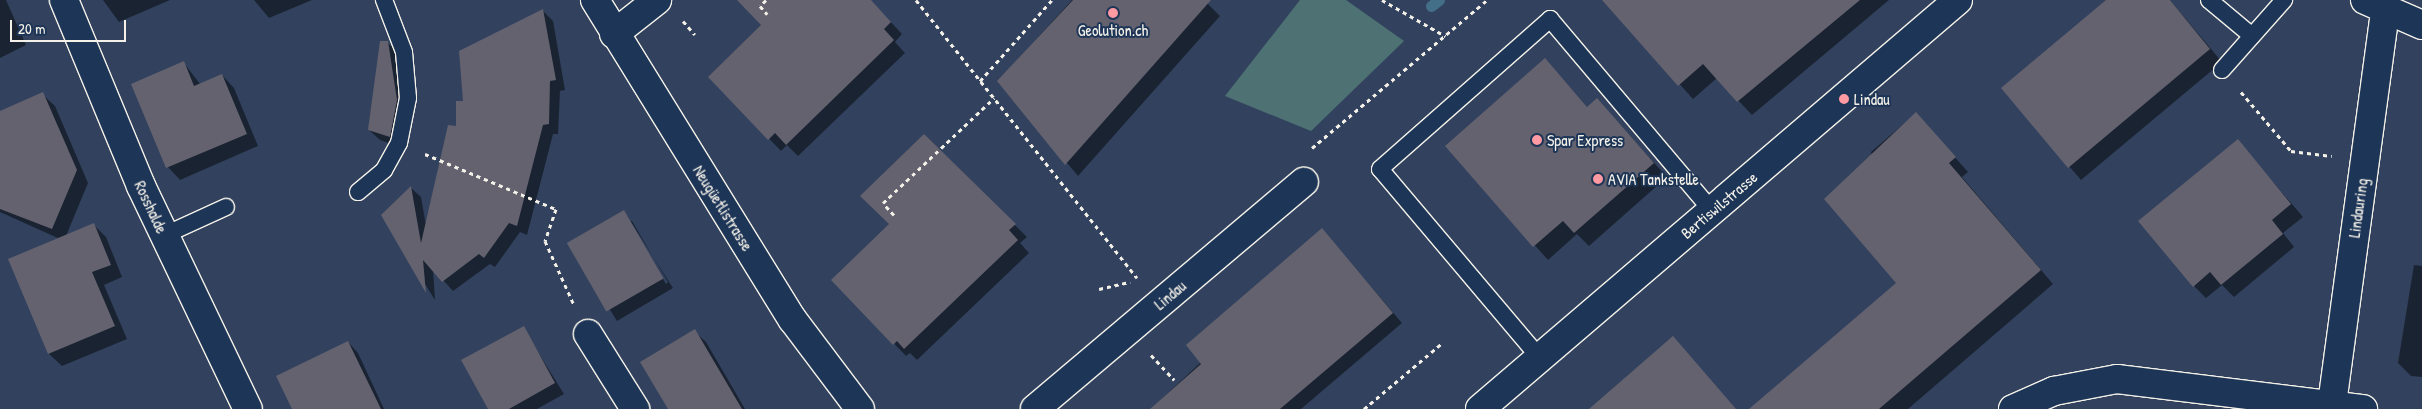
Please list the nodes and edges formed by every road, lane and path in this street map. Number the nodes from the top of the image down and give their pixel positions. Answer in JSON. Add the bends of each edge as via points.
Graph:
{"nodes":[{"id":1,"x":64,"y":0,"type":"edge"},
{"id":2,"x":384,"y":0,"type":"edge"},
{"id":3,"x":595,"y":0,"type":"edge"},
{"id":4,"x":657,"y":0,"type":"edge"},
{"id":5,"x":766,"y":0,"type":"edge"},
{"id":6,"x":916,"y":0,"type":"edge"},
{"id":7,"x":1052,"y":0,"type":"edge"},
{"id":8,"x":1382,"y":0,"type":"edge"},
{"id":9,"x":1487,"y":0,"type":"edge"},
{"id":10,"x":1958,"y":0,"type":"edge"},
{"id":11,"x":2209,"y":0,"type":"edge"},
{"id":12,"x":2284,"y":0,"type":"edge"},
{"id":13,"x":2375,"y":6,"type":"edge"},
{"id":14,"x":767,"y":14,"type":"dead end"},
{"id":15,"x":2422,"y":25,"type":"edge"},
{"id":16,"x":614,"y":34,"type":"junction"},
{"id":17,"x":1445,"y":36,"type":"junction"},
{"id":18,"x":2252,"y":36,"type":"junction"},
{"id":19,"x":2222,"y":70,"type":"joint"},
{"id":20,"x":980,"y":81,"type":"junction"},
{"id":21,"x":994,"y":98,"type":"junction"},
{"id":22,"x":399,"y":143,"type":"junction"},
{"id":23,"x":1305,"y":154,"type":"dead end"},
{"id":24,"x":2338,"y":157,"type":"dead end"},
{"id":25,"x":1304,"y":182,"type":"dead end"},
{"id":26,"x":358,"y":192,"type":"dead end"},
{"id":27,"x":226,"y":207,"type":"dead end"},
{"id":28,"x":1712,"y":211,"type":"junction"},
{"id":29,"x":894,"y":215,"type":"dead end"},
{"id":30,"x":165,"y":235,"type":"junction"},
{"id":31,"x":1139,"y":280,"type":"dead end"},
{"id":32,"x":588,"y":334,"type":"joint"},
{"id":33,"x":1441,"y":344,"type":"dead end"},
{"id":34,"x":1153,"y":357,"type":"dead end"},
{"id":35,"x":1539,"y":357,"type":"junction"},
{"id":36,"x":1174,"y":380,"type":"dead end"},
{"id":37,"x":2350,"y":407,"type":"edge"},
{"id":38,"x":248,"y":409,"type":"edge"},
{"id":39,"x":635,"y":409,"type":"edge"},
{"id":40,"x":860,"y":409,"type":"edge"},
{"id":41,"x":1035,"y":409,"type":"edge"},
{"id":42,"x":1364,"y":409,"type":"edge"},
{"id":43,"x":1480,"y":409,"type":"edge"},
{"id":44,"x":2013,"y":409,"type":"edge"}],
"edges":[{"from":1,"to":30,"type":"street","name":"Rosshalde"},
{"from":2,"to":22,"type":"lane","via":[[406,71],[408,98]]},
{"from":3,"to":16,"type":"street","name":"Neugüetlistrasse"},
{"from":4,"to":16,"type":"street"},
{"from":5,"to":14,"type":"path","via":[[760,6]]},
{"from":6,"to":20,"type":"path"},
{"from":7,"to":20,"type":"path"},
{"from":8,"to":17,"type":"path"},
{"from":9,"to":17,"type":"path"},
{"from":10,"to":28,"type":"street","name":"Bertiswilstrasse"},
{"from":11,"to":18,"type":"lane"},
{"from":12,"to":18,"type":"lane"},
{"from":13,"to":15,"type":"street","name":"Lindauring"},
{"from":13,"to":37,"type":"street","name":"Lindauring"},
{"from":16,"to":40,"type":"street","name":"Neugüetlistrasse","via":[[793,320]]},
{"from":17,"to":23,"type":"path"},
{"from":18,"to":19,"type":"lane"},
{"from":19,"to":24,"type":"path","via":[[2291,151]]},
{"from":20,"to":21,"type":"path"},
{"from":21,"to":29,"type":"path","via":[[883,203]]},
{"from":21,"to":31,"type":"path"},
{"from":22,"to":26,"type":"lane","via":[[384,170]]},
{"from":22,"to":32,"type":"path","via":[[556,209],[545,241]]},
{"from":25,"to":41,"type":"street","name":"Lindau"},
{"from":27,"to":30,"type":"lane"},
{"from":28,"to":35,"type":"street","name":"Bertiswilstrasse"},
{"from":28,"to":35,"type":"lane","via":[[1550,19],[1380,169]]},
{"from":30,"to":38,"type":"street","name":"Rosshalde"},
{"from":32,"to":39,"type":"street"},
{"from":33,"to":42,"type":"path"},
{"from":34,"to":36,"type":"path"},
{"from":35,"to":43,"type":"street","name":"Bertiswilstrasse"},
{"from":37,"to":44,"type":"street","name":"Lindauring","via":[[2117,379],[2054,391]]}]}
